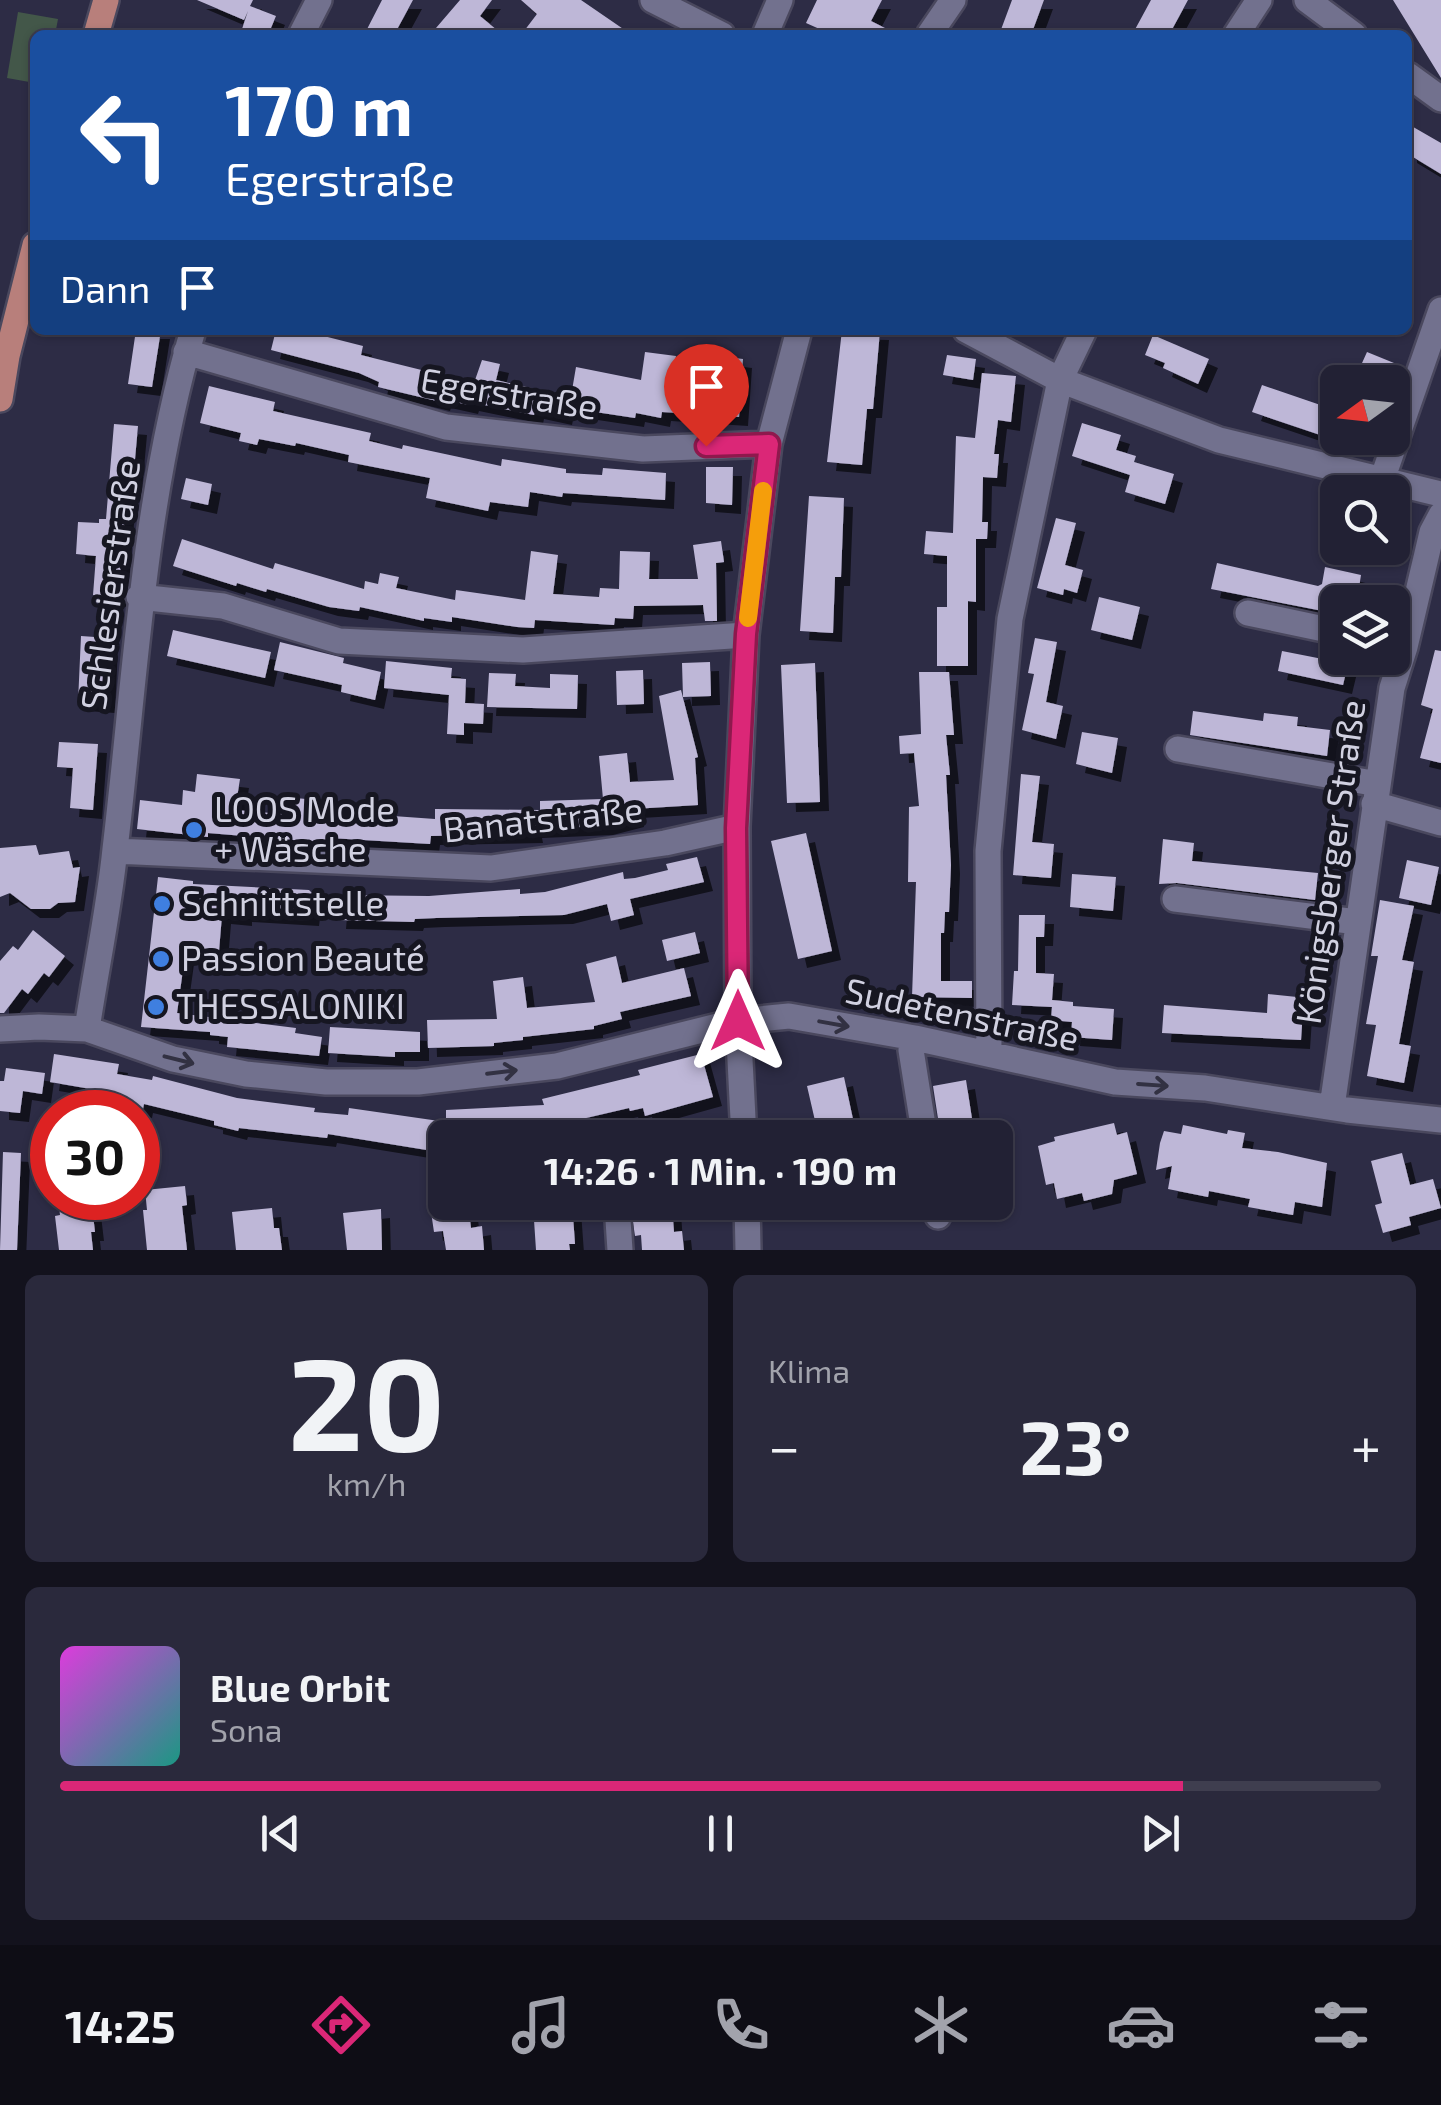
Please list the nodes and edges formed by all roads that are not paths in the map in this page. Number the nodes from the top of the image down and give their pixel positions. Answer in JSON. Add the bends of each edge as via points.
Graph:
{"nodes":[{"id":1,"x":106,"y":0,"type":"edge"},
{"id":2,"x":319,"y":0,"type":"edge"},
{"id":3,"x":653,"y":0,"type":"edge"},
{"id":4,"x":780,"y":0,"type":"edge"},
{"id":5,"x":953,"y":0,"type":"edge"},
{"id":6,"x":1260,"y":0,"type":"edge"},
{"id":7,"x":1307,"y":0,"type":"edge"},
{"id":8,"x":97,"y":30,"type":"edge"},
{"id":9,"x":304,"y":30,"type":"edge"},
{"id":10,"x":712,"y":30,"type":"edge"},
{"id":11,"x":767,"y":30,"type":"edge"},
{"id":12,"x":933,"y":30,"type":"edge"},
{"id":13,"x":1239,"y":30,"type":"edge"},
{"id":14,"x":1347,"y":30,"type":"edge"},
{"id":15,"x":1412,"y":77,"type":"edge"},
{"id":16,"x":1441,"y":100,"type":"edge"},
{"id":17,"x":30,"y":261,"type":"edge"},
{"id":18,"x":1441,"y":310,"type":"edge"},
{"id":19,"x":798,"y":335,"type":"edge"},
{"id":20,"x":975,"y":335,"type":"edge"},
{"id":21,"x":1082,"y":335,"type":"edge"},
{"id":22,"x":189,"y":341,"type":"edge"},
{"id":23,"x":3,"y":355,"type":"edge"},
{"id":24,"x":1060,"y":380,"type":"junction"},
{"id":25,"x":0,"y":399,"type":"edge"},
{"id":26,"x":769,"y":444,"type":"junction"},
{"id":27,"x":1362,"y":475,"type":"edge"},
{"id":28,"x":1384,"y":475,"type":"edge"},
{"id":29,"x":1410,"y":487,"type":"edge"},
{"id":30,"x":1441,"y":494,"type":"edge"},
{"id":31,"x":1441,"y":515,"type":"edge"},
{"id":32,"x":140,"y":596,"type":"junction"},
{"id":33,"x":1410,"y":607,"type":"edge"},
{"id":34,"x":1248,"y":613,"type":"dead end"},
{"id":35,"x":1320,"y":628,"type":"edge"},
{"id":36,"x":746,"y":634,"type":"junction"},
{"id":37,"x":1394,"y":675,"type":"edge"},
{"id":38,"x":1178,"y":749,"type":"dead end"},
{"id":39,"x":1376,"y":794,"type":"junction"},
{"id":40,"x":1441,"y":823,"type":"edge"},
{"id":41,"x":736,"y":828,"type":"junction"},
{"id":42,"x":115,"y":851,"type":"junction"},
{"id":43,"x":1175,"y":899,"type":"dead end"},
{"id":44,"x":1357,"y":922,"type":"junction"},
{"id":45,"x":738,"y":1021,"type":"junction"},
{"id":46,"x":0,"y":1029,"type":"edge"},
{"id":47,"x":87,"y":1029,"type":"junction"},
{"id":48,"x":916,"y":1038,"type":"junction"},
{"id":49,"x":989,"y":1054,"type":"junction"},
{"id":50,"x":1332,"y":1107,"type":"junction"},
{"id":51,"x":743,"y":1120,"type":"edge"},
{"id":52,"x":922,"y":1120,"type":"edge"},
{"id":53,"x":1441,"y":1120,"type":"edge"},
{"id":54,"x":618,"y":1220,"type":"dead end"},
{"id":55,"x":747,"y":1220,"type":"edge"},
{"id":56,"x":620,"y":1250,"type":"edge"},
{"id":57,"x":748,"y":1250,"type":"edge"}],
"edges":[{"from":1,"to":8,"type":"main road"},
{"from":2,"to":9,"type":"street"},
{"from":3,"to":10,"type":"street"},
{"from":4,"to":11,"type":"street"},
{"from":5,"to":12,"type":"street"},
{"from":6,"to":13,"type":"street"},
{"from":7,"to":14,"type":"street"},
{"from":15,"to":16,"type":"street"},
{"from":17,"to":23,"type":"main road"},
{"from":18,"to":28,"type":"street"},
{"from":19,"to":26,"type":"street"},
{"from":20,"to":24,"type":"street"},
{"from":21,"to":24,"type":"street"},
{"from":22,"to":26,"type":"street","name":"Egerstraße","via":[[446,427],[643,448]]},
{"from":22,"to":32,"type":"street","name":"Schlesierstraße"},
{"from":23,"to":25,"type":"main road"},
{"from":24,"to":27,"type":"street","via":[[1219,440]]},
{"from":24,"to":49,"type":"street","via":[[1010,619],[988,851]]},
{"from":26,"to":36,"type":"street"},
{"from":29,"to":30,"type":"street"},
{"from":31,"to":33,"type":"street","name":"Königsberger Straße"},
{"from":32,"to":36,"type":"street","via":[[223,606],[339,641],[523,650]]},
{"from":32,"to":42,"type":"street","name":"Schlesierstraße"},
{"from":34,"to":35,"type":"street"},
{"from":36,"to":41,"type":"street"},
{"from":37,"to":39,"type":"street","name":"Königsberger Straße"},
{"from":38,"to":39,"type":"street"},
{"from":39,"to":40,"type":"street"},
{"from":39,"to":44,"type":"street","name":"Königsberger Straße"},
{"from":41,"to":42,"type":"street","name":"Banatstraße","via":[[491,868]]},
{"from":41,"to":45,"type":"street"},
{"from":42,"to":47,"type":"street","name":"Schlesierstraße"},
{"from":43,"to":44,"type":"street"},
{"from":44,"to":50,"type":"street","name":"Königsberger Straße"},
{"from":47,"to":45,"type":"street","name":"Sudetenstraße","one_way":true,"via":[[173,1059],[246,1074],[418,1082],[557,1066]]},
{"from":45,"to":48,"type":"street","name":"Sudetenstraße","one_way":true,"via":[[788,1016]]},
{"from":45,"to":51,"type":"street"},
{"from":46,"to":47,"type":"street","name":"Sudetenstraße"},
{"from":48,"to":49,"type":"street","name":"Sudetenstraße"},
{"from":48,"to":52,"type":"street","via":[[910,1050]]},
{"from":49,"to":50,"type":"street","name":"Sudetenstraße","one_way":true,"via":[[1115,1082]]},
{"from":50,"to":53,"type":"street","name":"Sudetenstraße"},
{"from":54,"to":56,"type":"street"},
{"from":55,"to":57,"type":"street"}]}
